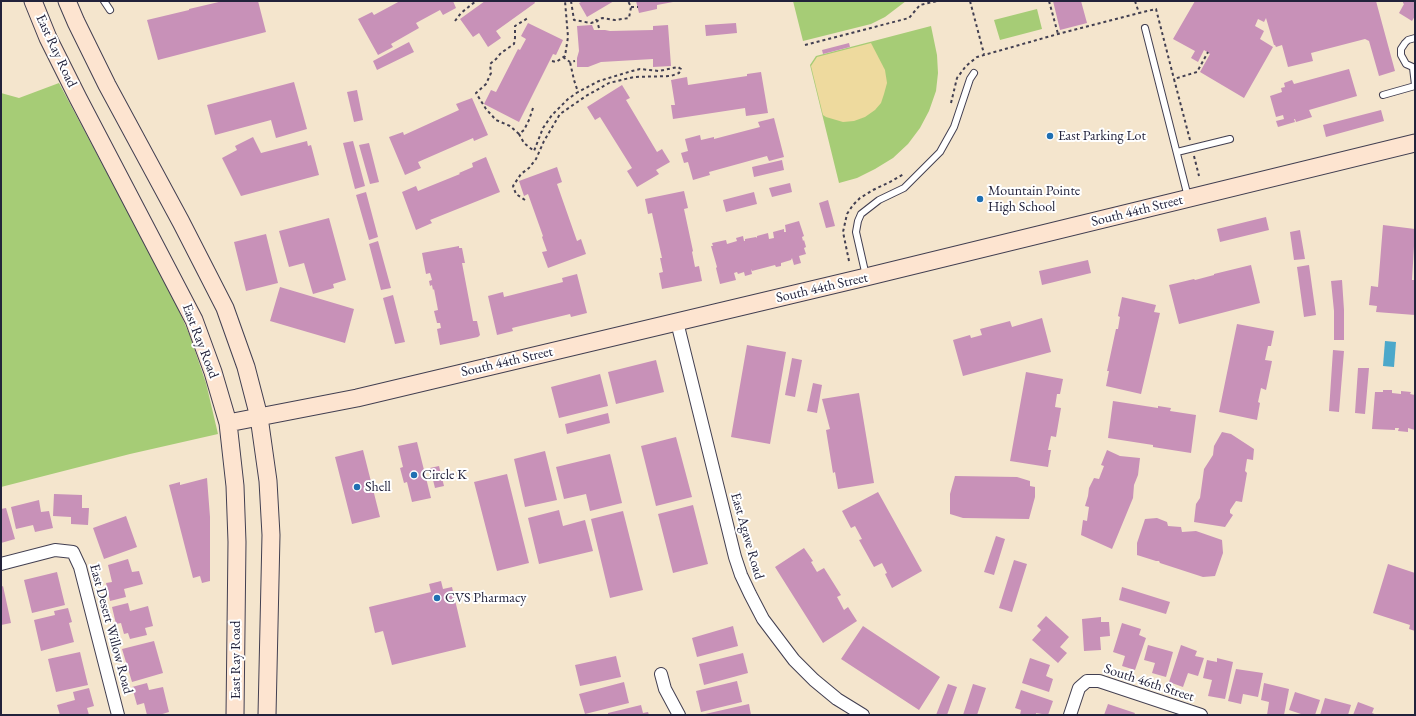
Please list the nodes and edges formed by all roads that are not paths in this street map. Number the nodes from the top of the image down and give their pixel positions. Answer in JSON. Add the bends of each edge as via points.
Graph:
{"nodes":[{"id":1,"x":33,"y":1,"type":"edge"},
{"id":2,"x":67,"y":1,"type":"edge"},
{"id":3,"x":104,"y":1,"type":"edge"},
{"id":4,"x":110,"y":10,"type":"dead end"},
{"id":5,"x":1145,"y":28,"type":"dead end"},
{"id":6,"x":1415,"y":38,"type":"edge"},
{"id":7,"x":1414,"y":68,"type":"edge"},
{"id":8,"x":974,"y":73,"type":"dead end"},
{"id":9,"x":1415,"y":86,"type":"edge"},
{"id":10,"x":1383,"y":95,"type":"dead end"},
{"id":11,"x":1230,"y":139,"type":"dead end"},
{"id":12,"x":1415,"y":144,"type":"edge"},
{"id":13,"x":1177,"y":152,"type":"junction"},
{"id":14,"x":1189,"y":198,"type":"junction"},
{"id":15,"x":866,"y":277,"type":"junction"},
{"id":16,"x":677,"y":322,"type":"junction"},
{"id":17,"x":259,"y":417,"type":"junction"},
{"id":18,"x":228,"y":423,"type":"junction"},
{"id":19,"x":1,"y":564,"type":"edge"},
{"id":20,"x":661,"y":674,"type":"dead end"},
{"id":21,"x":118,"y":715,"type":"edge"},
{"id":22,"x":235,"y":715,"type":"edge"},
{"id":23,"x":267,"y":715,"type":"edge"},
{"id":24,"x":679,"y":715,"type":"edge"},
{"id":25,"x":863,"y":715,"type":"edge"},
{"id":26,"x":1070,"y":715,"type":"edge"},
{"id":27,"x":1201,"y":715,"type":"edge"}],
"edges":[{"from":1,"to":18,"type":"main road","name":"East Ray Road","via":[[78,98],[194,320]]},
{"from":2,"to":17,"type":"main road","via":[[225,308],[246,367]]},
{"from":3,"to":4,"type":"lane"},
{"from":5,"to":13,"type":"lane"},
{"from":6,"to":7,"type":"lane","via":[[1408,40],[1401,49],[1406,64]]},
{"from":7,"to":9,"type":"lane"},
{"from":8,"to":15,"type":"lane","via":[[954,127],[940,152],[904,188],[879,200],[861,214],[856,232]]},
{"from":9,"to":10,"type":"lane"},
{"from":11,"to":13,"type":"lane"},
{"from":12,"to":14,"type":"main road","name":"South 44th Street"},
{"from":13,"to":14,"type":"lane"},
{"from":14,"to":15,"type":"main road","name":"South 44th Street"},
{"from":15,"to":16,"type":"main road","name":"South 44th Street"},
{"from":16,"to":17,"type":"main road","name":"South 44th Street","via":[[357,398]]},
{"from":16,"to":25,"type":"street","name":"East Agave Road","via":[[741,576],[763,619],[794,660],[837,699]]},
{"from":17,"to":18,"type":"main road","name":"South 44th Street"},
{"from":17,"to":23,"type":"main road","via":[[268,481],[271,535]]},
{"from":18,"to":22,"type":"main road","name":"East Ray Road","via":[[235,486]]},
{"from":19,"to":21,"type":"street","name":"East Desert Willow Road","via":[[55,550],[73,552],[80,568]]},
{"from":20,"to":24,"type":"street","via":[[665,689]]},
{"from":26,"to":27,"type":"street","name":"South 46th Street","via":[[1079,688],[1088,681],[1099,681]]}]}
